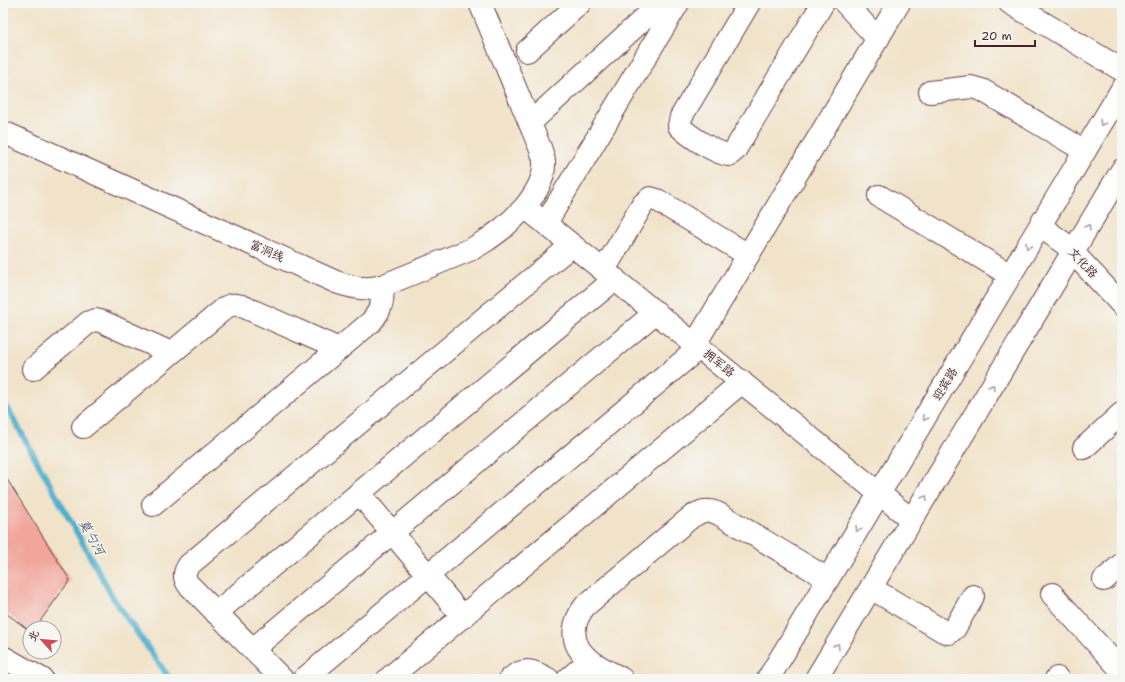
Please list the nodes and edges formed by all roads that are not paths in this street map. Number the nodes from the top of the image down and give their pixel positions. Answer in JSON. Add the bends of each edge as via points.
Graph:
{"nodes":[{"id":1,"x":480,"y":3,"type":"edge"},
{"id":2,"x":580,"y":3,"type":"edge"},
{"id":3,"x":661,"y":3,"type":"edge"},
{"id":4,"x":678,"y":3,"type":"edge"},
{"id":5,"x":749,"y":3,"type":"edge"},
{"id":6,"x":823,"y":3,"type":"edge"},
{"id":7,"x":845,"y":3,"type":"edge"},
{"id":8,"x":900,"y":3,"type":"edge"},
{"id":9,"x":1010,"y":3,"type":"edge"},
{"id":10,"x":878,"y":39,"type":"junction"},
{"id":11,"x":527,"y":51,"type":"dead end"},
{"id":12,"x":1122,"y":70,"type":"edge"},
{"id":13,"x":1122,"y":89,"type":"edge"},
{"id":14,"x":930,"y":92,"type":"dead end"},
{"id":15,"x":530,"y":123,"type":"junction"},
{"id":16,"x":3,"y":132,"type":"edge"},
{"id":17,"x":1085,"y":151,"type":"junction"},
{"id":18,"x":1122,"y":170,"type":"edge"},
{"id":19,"x":879,"y":196,"type":"dead end"},
{"id":20,"x":525,"y":206,"type":"junction"},
{"id":21,"x":546,"y":223,"type":"junction"},
{"id":22,"x":1040,"y":226,"type":"junction"},
{"id":23,"x":572,"y":245,"type":"junction"},
{"id":24,"x":1073,"y":252,"type":"junction"},
{"id":25,"x":748,"y":255,"type":"junction"},
{"id":26,"x":609,"y":274,"type":"junction"},
{"id":27,"x":1010,"y":275,"type":"junction"},
{"id":28,"x":382,"y":286,"type":"junction"},
{"id":29,"x":1122,"y":306,"type":"edge"},
{"id":30,"x":656,"y":312,"type":"junction"},
{"id":31,"x":697,"y":346,"type":"junction"},
{"id":32,"x":339,"y":349,"type":"junction"},
{"id":33,"x":172,"y":353,"type":"junction"},
{"id":34,"x":33,"y":368,"type":"dead end"},
{"id":35,"x":742,"y":382,"type":"junction"},
{"id":36,"x":1122,"y":413,"type":"edge"},
{"id":37,"x":83,"y":427,"type":"dead end"},
{"id":38,"x":1084,"y":448,"type":"dead end"},
{"id":39,"x":359,"y":494,"type":"junction"},
{"id":40,"x":879,"y":494,"type":"junction"},
{"id":41,"x":153,"y":505,"type":"dead end"},
{"id":42,"x":912,"y":520,"type":"junction"},
{"id":43,"x":392,"y":533,"type":"junction"},
{"id":44,"x":1122,"y":564,"type":"edge"},
{"id":45,"x":428,"y":575,"type":"junction"},
{"id":46,"x":828,"y":579,"type":"junction"},
{"id":47,"x":1104,"y":580,"type":"dead end"},
{"id":48,"x":871,"y":588,"type":"junction"},
{"id":49,"x":1052,"y":594,"type":"dead end"},
{"id":50,"x":973,"y":596,"type":"dead end"},
{"id":51,"x":216,"y":613,"type":"junction"},
{"id":52,"x":463,"y":617,"type":"junction"},
{"id":53,"x":253,"y":650,"type":"junction"},
{"id":54,"x":3,"y":657,"type":"edge"},
{"id":55,"x":590,"y":660,"type":"junction"},
{"id":56,"x":1122,"y":671,"type":"edge"},
{"id":57,"x":42,"y":679,"type":"edge"},
{"id":58,"x":282,"y":679,"type":"edge"},
{"id":59,"x":304,"y":679,"type":"edge"},
{"id":60,"x":388,"y":679,"type":"edge"},
{"id":61,"x":510,"y":679,"type":"edge"},
{"id":62,"x":548,"y":679,"type":"edge"},
{"id":63,"x":568,"y":679,"type":"edge"},
{"id":64,"x":622,"y":679,"type":"edge"},
{"id":65,"x":768,"y":679,"type":"edge"},
{"id":66,"x":816,"y":679,"type":"edge"}],
"edges":[{"from":1,"to":15,"type":"main road","name":"富洞线"},
{"from":2,"to":11,"type":"main road"},
{"from":3,"to":15,"type":"main road"},
{"from":4,"to":21,"type":"main road"},
{"from":5,"to":6,"type":"main road","via":[[680,117],[679,126],[685,132],[721,154],[729,155],[735,150]]},
{"from":7,"to":10,"type":"main road"},
{"from":8,"to":10,"type":"main road"},
{"from":9,"to":12,"type":"main road"},
{"from":10,"to":25,"type":"main road"},
{"from":13,"to":17,"type":"main road","name":"迎宾路","one_way":true},
{"from":14,"to":17,"type":"main road","via":[[971,87],[982,90]]},
{"from":15,"to":20,"type":"main road","name":"富洞线","via":[[544,161],[539,186]]},
{"from":16,"to":28,"type":"main road","name":"富洞线","via":[[336,282],[364,288]]},
{"from":17,"to":22,"type":"main road","name":"迎宾路"},
{"from":24,"to":18,"type":"main road","one_way":true},
{"from":19,"to":27,"type":"main road"},
{"from":20,"to":21,"type":"main road","name":"拥军路"},
{"from":20,"to":28,"type":"main road","name":"富洞线","via":[[502,229],[472,249]]},
{"from":21,"to":23,"type":"main road","name":"拥军路"},
{"from":22,"to":24,"type":"main road","name":"文化路"},
{"from":22,"to":27,"type":"main road","name":"迎宾路","one_way":true},
{"from":23,"to":26,"type":"main road","name":"拥军路"},
{"from":23,"to":51,"type":"main road","via":[[189,565],[185,580]]},
{"from":24,"to":29,"type":"main road","name":"文化路"},
{"from":42,"to":24,"type":"main road","one_way":true},
{"from":25,"to":26,"type":"main road","via":[[650,198],[643,204]]},
{"from":25,"to":31,"type":"main road"},
{"from":26,"to":30,"type":"main road","name":"拥军路"},
{"from":26,"to":39,"type":"main road"},
{"from":27,"to":40,"type":"main road","name":"迎宾路","one_way":true},
{"from":28,"to":32,"type":"main road","via":[[382,306],[377,315]]},
{"from":30,"to":31,"type":"main road","name":"拥军路"},
{"from":30,"to":43,"type":"main road"},
{"from":31,"to":35,"type":"main road","name":"拥军路"},
{"from":31,"to":45,"type":"main road"},
{"from":32,"to":33,"type":"main road","via":[[234,304],[225,308]]},
{"from":32,"to":41,"type":"main road"},
{"from":33,"to":34,"type":"main road","via":[[96,320],[89,322]]},
{"from":33,"to":37,"type":"main road"},
{"from":35,"to":40,"type":"main road","name":"拥军路"},
{"from":35,"to":52,"type":"main road"},
{"from":36,"to":38,"type":"main road"},
{"from":39,"to":43,"type":"main road"},
{"from":39,"to":51,"type":"main road"},
{"from":40,"to":42,"type":"main road","name":"拥军路"},
{"from":40,"to":46,"type":"main road","name":"迎宾路","one_way":true},
{"from":42,"to":48,"type":"main road"},
{"from":43,"to":45,"type":"main road"},
{"from":43,"to":53,"type":"main road"},
{"from":44,"to":47,"type":"main road"},
{"from":45,"to":52,"type":"main road"},
{"from":45,"to":59,"type":"main road"},
{"from":46,"to":55,"type":"main road","via":[[719,514],[705,510],[690,518],[580,612],[575,623],[574,635],[580,650]]},
{"from":46,"to":65,"type":"main road","name":"迎宾路"},
{"from":48,"to":50,"type":"main road","via":[[950,633]]},
{"from":66,"to":48,"type":"main road","one_way":true},
{"from":49,"to":56,"type":"main road"},
{"from":51,"to":53,"type":"main road"},
{"from":52,"to":60,"type":"main road"},
{"from":53,"to":58,"type":"main road"},
{"from":54,"to":57,"type":"main road"},
{"from":55,"to":63,"type":"main road"},
{"from":55,"to":64,"type":"main road"},
{"from":61,"to":62,"type":"main road","via":[[528,671]]}]}
